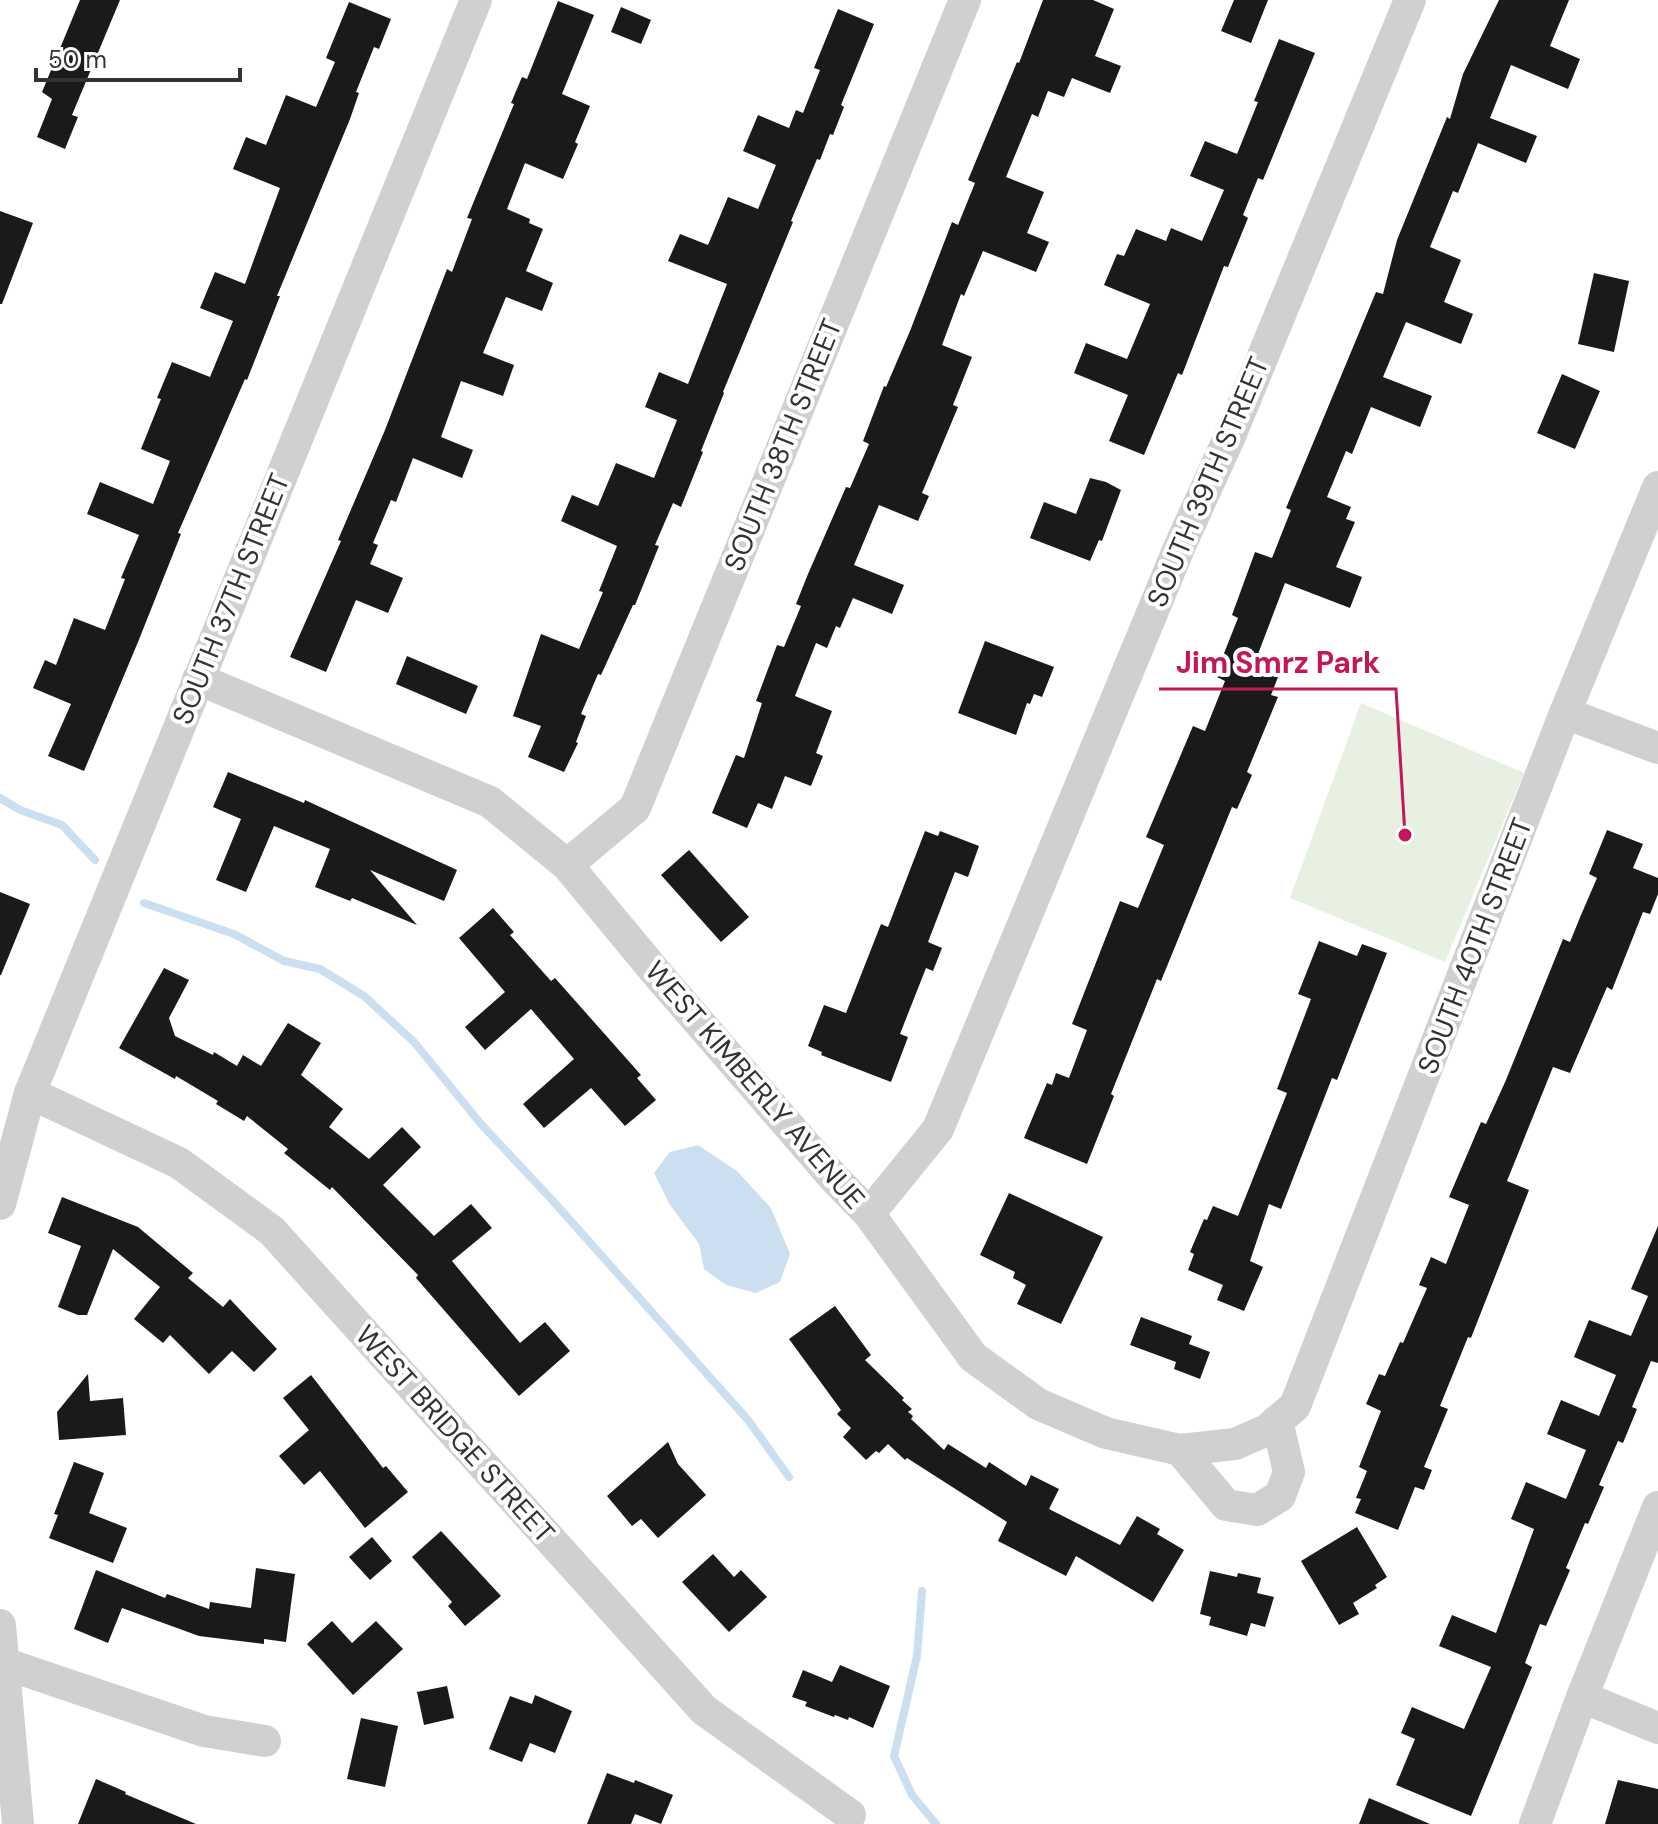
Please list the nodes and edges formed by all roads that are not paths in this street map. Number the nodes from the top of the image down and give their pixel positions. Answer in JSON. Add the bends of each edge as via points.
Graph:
{"nodes":[{"id":1,"x":476,"y":0,"type":"edge"},
{"id":2,"x":965,"y":0,"type":"edge"},
{"id":3,"x":1410,"y":0,"type":"edge"},
{"id":4,"x":1658,"y":487,"type":"edge"},
{"id":5,"x":198,"y":679,"type":"junction"},
{"id":6,"x":1565,"y":713,"type":"junction"},
{"id":7,"x":1658,"y":748,"type":"edge"},
{"id":8,"x":567,"y":865,"type":"junction"},
{"id":9,"x":30,"y":1093,"type":"junction"},
{"id":10,"x":0,"y":1204,"type":"edge"},
{"id":11,"x":869,"y":1214,"type":"junction"},
{"id":12,"x":1286,"y":1413,"type":"junction"},
{"id":13,"x":1180,"y":1450,"type":"junction"},
{"id":14,"x":1658,"y":1507,"type":"edge"},
{"id":15,"x":0,"y":1625,"type":"edge"},
{"id":16,"x":3,"y":1663,"type":"junction"},
{"id":17,"x":1582,"y":1697,"type":"junction"},
{"id":18,"x":1658,"y":1728,"type":"edge"},
{"id":19,"x":265,"y":1741,"type":"dead end"},
{"id":20,"x":850,"y":1815,"type":"dead end"},
{"id":21,"x":18,"y":1824,"type":"edge"},
{"id":22,"x":1535,"y":1824,"type":"edge"}],
"edges":[{"from":1,"to":5,"type":"street","name":"SOUTH 37TH STREET"},
{"from":2,"to":8,"type":"street","name":"SOUTH 38TH STREET","via":[[635,808]]},
{"from":3,"to":11,"type":"street","name":"SOUTH 39TH STREET","via":[[938,1129]]},
{"from":4,"to":6,"type":"street","name":"SOUTH 40TH STREET"},
{"from":5,"to":8,"type":"street","name":"WEST KIMBERLY AVENUE","via":[[490,802]]},
{"from":5,"to":9,"type":"street","name":"SOUTH 37TH STREET"},
{"from":6,"to":7,"type":"street"},
{"from":6,"to":12,"type":"street","name":"SOUTH 40TH STREET"},
{"from":8,"to":11,"type":"street","name":"WEST KIMBERLY AVENUE"},
{"from":9,"to":10,"type":"street","name":"SOUTH 37TH STREET"},
{"from":9,"to":20,"type":"street","name":"WEST BRIDGE STREET","via":[[179,1163],[272,1231],[704,1710]]},
{"from":11,"to":13,"type":"street","name":"WEST KIMBERLY AVENUE","via":[[973,1357],[1038,1404],[1106,1433]]},
{"from":12,"to":13,"type":"street","name":"WEST KIMBERLY AVENUE","via":[[1267,1430],[1235,1444]]},
{"from":12,"to":13,"type":"street","via":[[1289,1472],[1280,1496],[1257,1510],[1226,1505]]},
{"from":14,"to":17,"type":"street"},
{"from":15,"to":16,"type":"street"},
{"from":16,"to":19,"type":"street","via":[[204,1731]]},
{"from":16,"to":21,"type":"street"},
{"from":17,"to":18,"type":"street"},
{"from":17,"to":22,"type":"street"}]}
